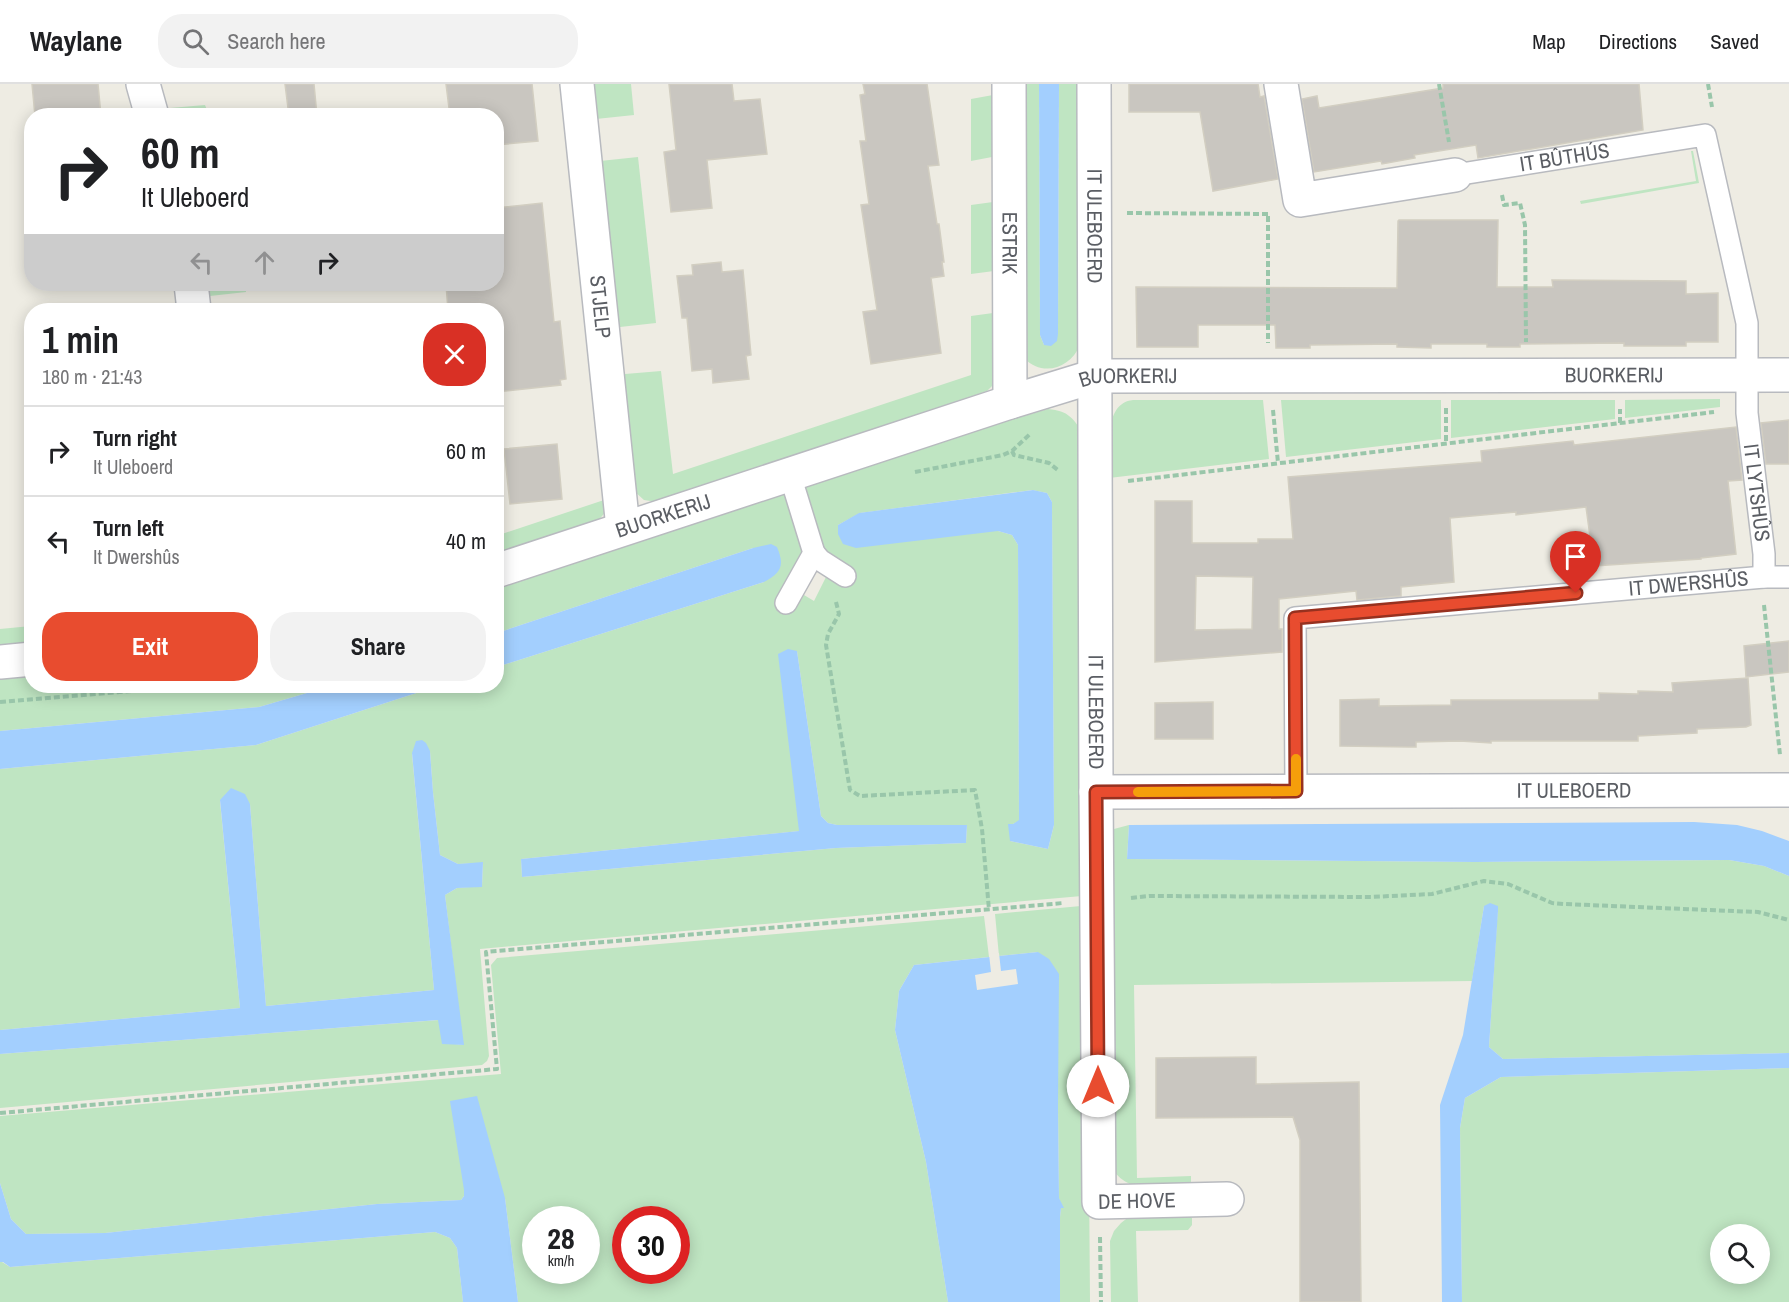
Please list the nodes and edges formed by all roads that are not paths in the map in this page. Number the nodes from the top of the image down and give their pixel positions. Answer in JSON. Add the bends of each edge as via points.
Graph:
{"nodes":[{"id":1,"x":143,"y":84,"type":"edge"},
{"id":2,"x":577,"y":84,"type":"edge"},
{"id":3,"x":1009,"y":84,"type":"edge"},
{"id":4,"x":1094,"y":84,"type":"edge"},
{"id":5,"x":1281,"y":84,"type":"edge"},
{"id":6,"x":150,"y":108,"type":"edge"},
{"id":7,"x":1455,"y":175,"type":"joint"},
{"id":8,"x":1747,"y":375,"type":"junction"},
{"id":9,"x":1789,"y":375,"type":"edge"},
{"id":10,"x":1095,"y":376,"type":"junction"},
{"id":11,"x":1010,"y":402,"type":"junction"},
{"id":12,"x":790,"y":475,"type":"junction"},
{"id":13,"x":623,"y":528,"type":"junction"},
{"id":14,"x":814,"y":553,"type":"junction"},
{"id":15,"x":504,"y":567,"type":"edge"},
{"id":16,"x":839,"y":572,"type":"road end"},
{"id":17,"x":1789,"y":576,"type":"edge"},
{"id":18,"x":1764,"y":577,"type":"junction"},
{"id":19,"x":786,"y":603,"type":"dead end"},
{"id":20,"x":24,"y":660,"type":"edge"},
{"id":21,"x":0,"y":662,"type":"edge"},
{"id":22,"x":1784,"y":789,"type":"edge"},
{"id":23,"x":1296,"y":791,"type":"junction"},
{"id":24,"x":1096,"y":792,"type":"junction"},
{"id":25,"x":1227,"y":1199,"type":"dead end"}],
"edges":[{"from":1,"to":6,"type":"street"},
{"from":2,"to":13,"type":"street","name":"STJELP"},
{"from":3,"to":11,"type":"street","name":"ESTRIK"},
{"from":4,"to":10,"type":"street","name":"IT ULEBOERD"},
{"from":5,"to":7,"type":"street","name":"IT BÛTHÚS","via":[[1300,200]]},
{"from":7,"to":8,"type":"lane","name":"IT BÛTHÚS","via":[[1705,135],[1747,323]]},
{"from":8,"to":9,"type":"street","name":"BUORKERIJ"},
{"from":8,"to":10,"type":"street","name":"BUORKERIJ"},
{"from":8,"to":18,"type":"lane","name":"IT LYTSHÛS"},
{"from":10,"to":11,"type":"street","name":"BUORKERIJ"},
{"from":10,"to":24,"type":"street","name":"IT ULEBOERD"},
{"from":11,"to":12,"type":"street","name":"BUORKERIJ"},
{"from":12,"to":13,"type":"street","name":"BUORKERIJ"},
{"from":12,"to":14,"type":"lane"},
{"from":13,"to":15,"type":"street","name":"BUORKERIJ"},
{"from":14,"to":16,"type":"lane"},
{"from":14,"to":19,"type":"lane"},
{"from":17,"to":18,"type":"lane","name":"IT DWERSHÛS"},
{"from":18,"to":23,"type":"lane","name":"IT DWERSHÛS","via":[[1295,618]]},
{"from":20,"to":21,"type":"street"},
{"from":22,"to":23,"type":"street","name":"IT ULEBOERD"},
{"from":23,"to":24,"type":"street","name":"IT ULEBOERD"},
{"from":24,"to":25,"type":"street","name":"DE HOVE","via":[[1099,1202]]}]}
